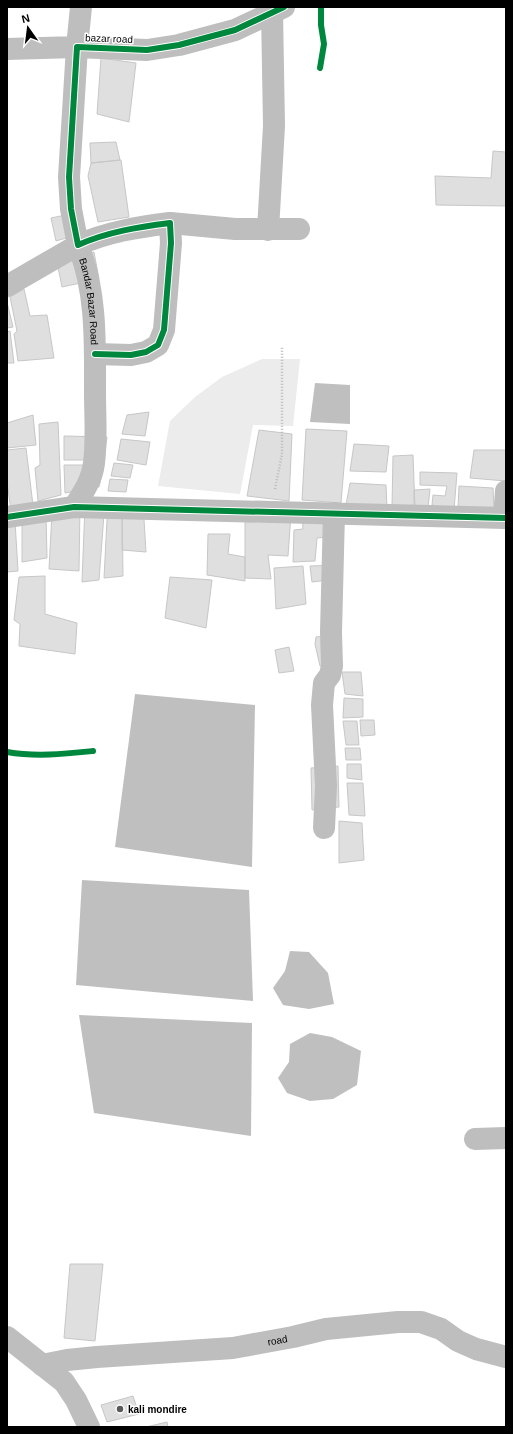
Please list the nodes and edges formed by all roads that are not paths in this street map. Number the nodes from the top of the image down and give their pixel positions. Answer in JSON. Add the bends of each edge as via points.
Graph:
{"nodes":[{"id":1,"x":81,"y":7,"type":"edge"},
{"id":2,"x":278,"y":10,"type":"edge"},
{"id":3,"x":77,"y":47,"type":"junction"},
{"id":4,"x":7,"y":49,"type":"edge"},
{"id":5,"x":170,"y":223,"type":"junction"},
{"id":6,"x":299,"y":229,"type":"dead end"},
{"id":7,"x":268,"y":230,"type":"junction"},
{"id":8,"x":78,"y":246,"type":"junction"},
{"id":9,"x":7,"y":286,"type":"edge"},
{"id":10,"x":95,"y":354,"type":"junction"},
{"id":11,"x":506,"y":491,"type":"edge"},
{"id":12,"x":74,"y":507,"type":"junction"},
{"id":13,"x":334,"y":513,"type":"junction"},
{"id":14,"x":7,"y":517,"type":"edge"},
{"id":15,"x":505,"y":518,"type":"edge"},
{"id":16,"x":324,"y":828,"type":"dead end"},
{"id":17,"x":506,"y":1138,"type":"edge"},
{"id":18,"x":476,"y":1139,"type":"dead end"},
{"id":19,"x":7,"y":1337,"type":"edge"},
{"id":20,"x":506,"y":1357,"type":"edge"},
{"id":21,"x":42,"y":1365,"type":"junction"},
{"id":22,"x":88,"y":1427,"type":"edge"}],
"edges":[{"from":1,"to":3,"type":"street"},
{"from":2,"to":3,"type":"street","name":"bazar road","via":[[235,30],[179,45],[147,50]]},
{"from":2,"to":7,"type":"street"},
{"from":3,"to":4,"type":"street"},
{"from":3,"to":8,"type":"street","name":"bazar road","via":[[69,177],[71,209]]},
{"from":5,"to":7,"type":"street"},
{"from":5,"to":8,"type":"street","via":[[110,233]]},
{"from":5,"to":10,"type":"street","via":[[171,243],[164,330],[158,345],[146,352]]},
{"from":6,"to":7,"type":"street"},
{"from":8,"to":9,"type":"street","name":"Bandar Bazar Road"},
{"from":8,"to":10,"type":"street","name":"Bandar Bazar Road","via":[[88,278],[94,321]]},
{"from":10,"to":12,"type":"street","name":"Bandar Bazar Road","via":[[94,464],[88,485]]},
{"from":11,"to":15,"type":"street"},
{"from":12,"to":13,"type":"street"},
{"from":12,"to":14,"type":"street"},
{"from":13,"to":15,"type":"street"},
{"from":13,"to":16,"type":"street","via":[[332,666],[330,675],[324,683],[322,705],[326,786]]},
{"from":17,"to":18,"type":"street"},
{"from":19,"to":21,"type":"street"},
{"from":20,"to":21,"type":"street","name":"road","via":[[476,1349],[441,1329],[421,1322],[398,1322],[326,1329],[293,1338],[233,1348],[97,1357]]},
{"from":21,"to":22,"type":"street","via":[[64,1382],[76,1400]]}]}
